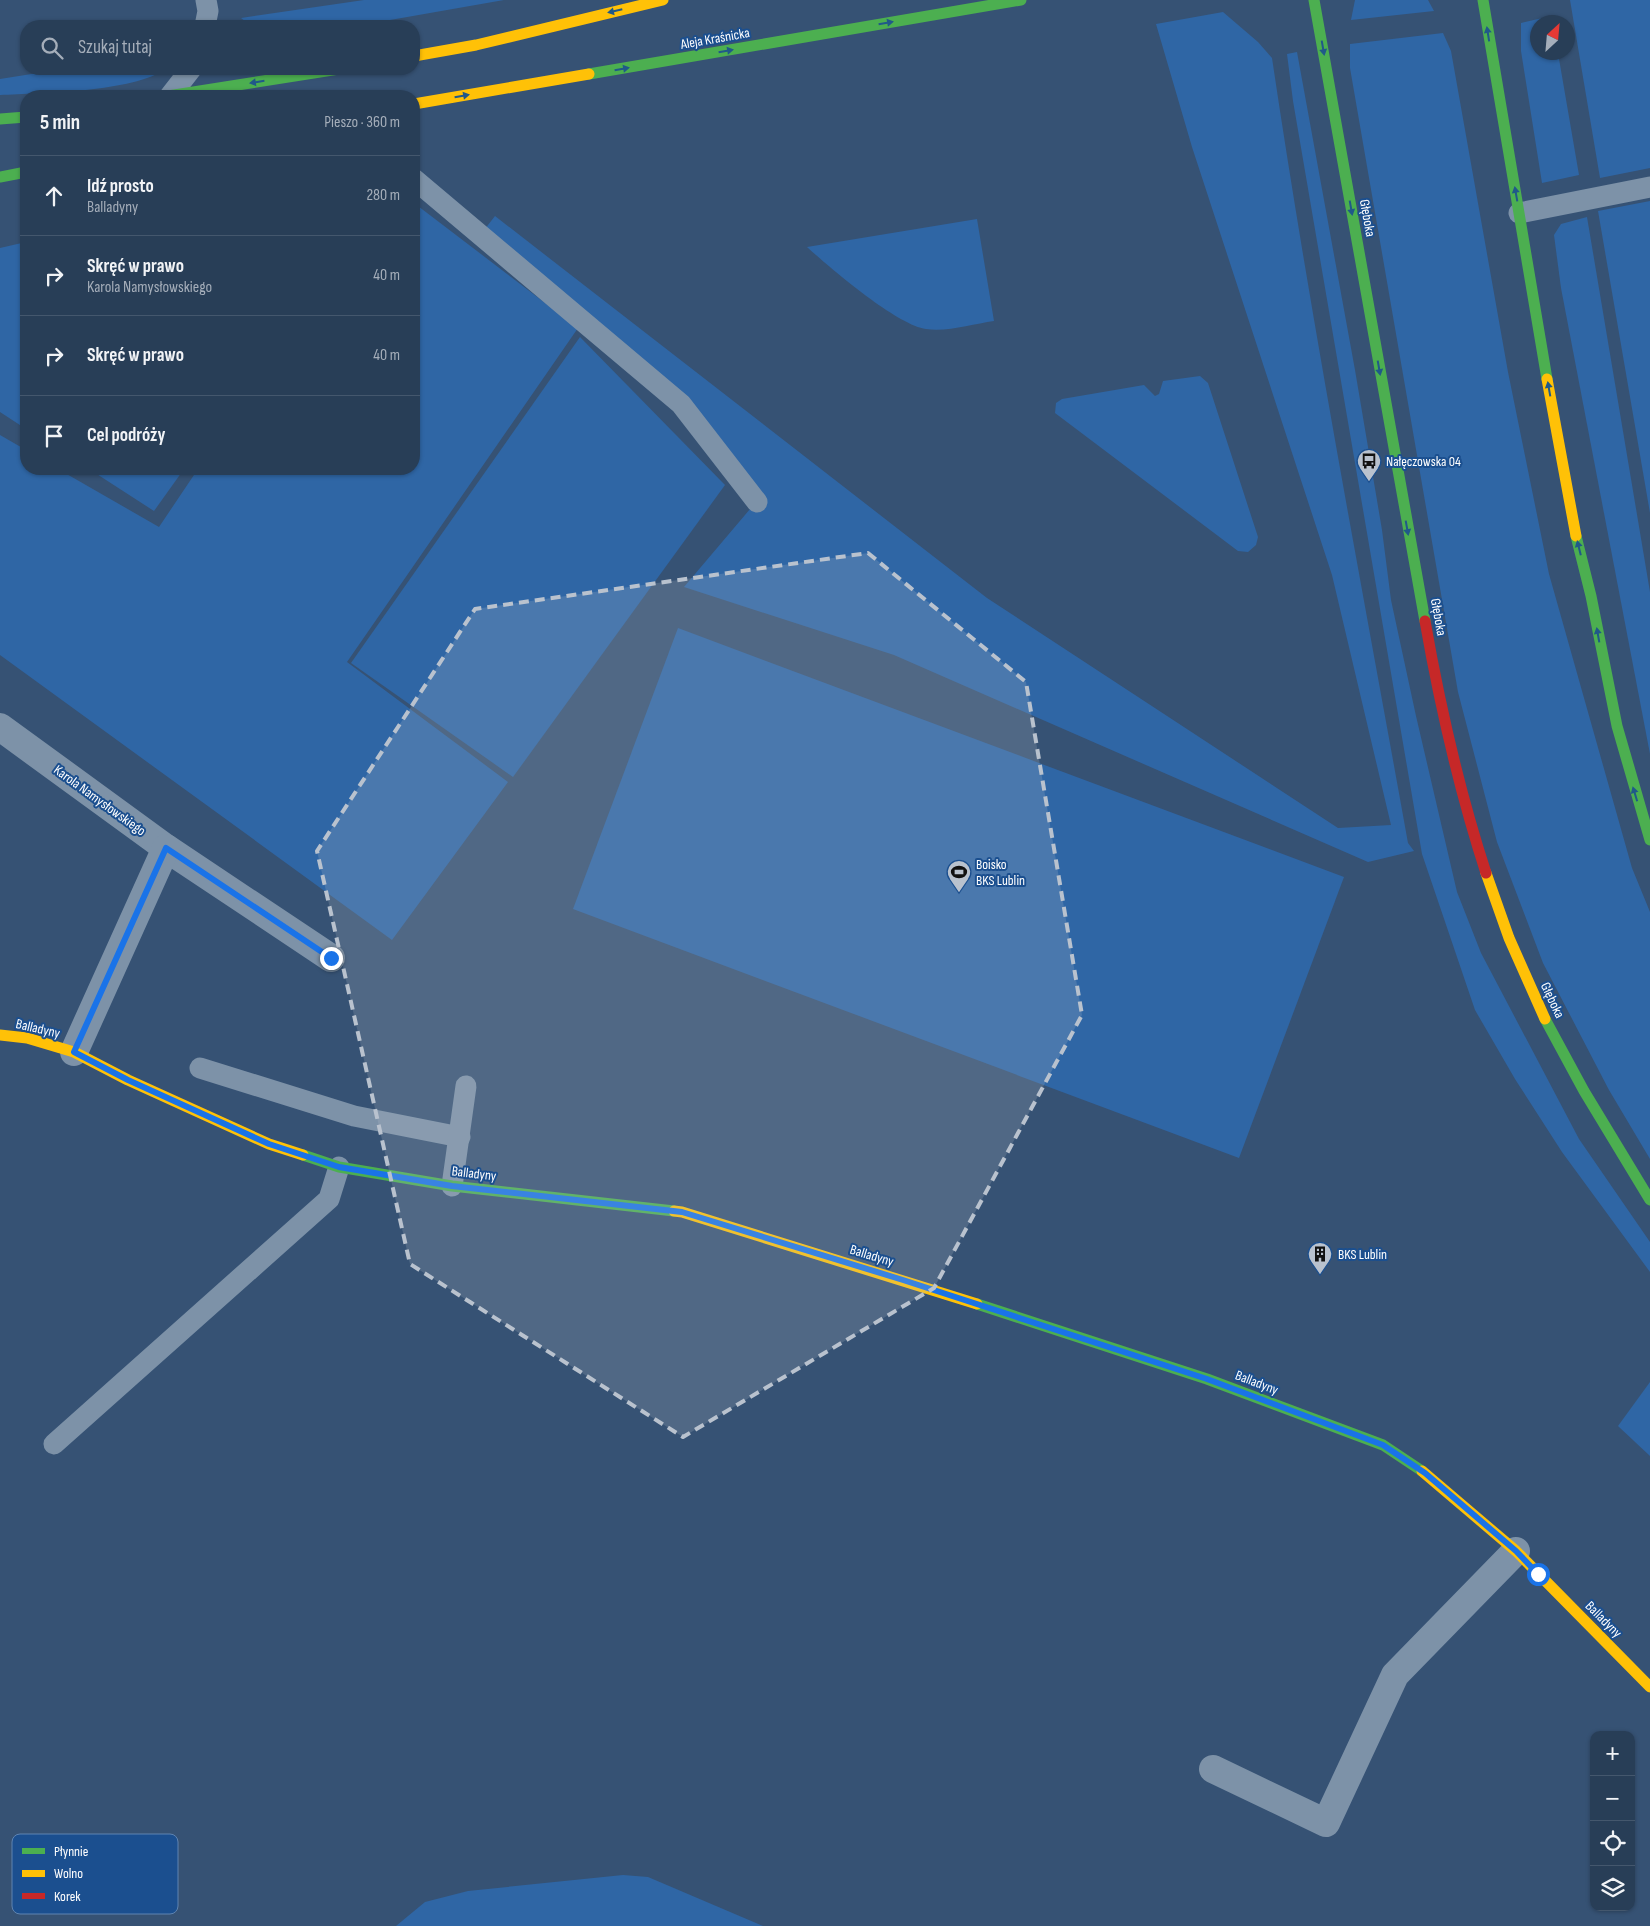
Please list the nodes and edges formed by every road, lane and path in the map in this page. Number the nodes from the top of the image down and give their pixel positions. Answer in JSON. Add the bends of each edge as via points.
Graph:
{"nodes":[{"id":1,"x":663,"y":0,"type":"edge"},
{"id":2,"x":1021,"y":0,"type":"edge"},
{"id":3,"x":1314,"y":0,"type":"edge"},
{"id":4,"x":1478,"y":2,"type":"edge"},
{"id":5,"x":206,"y":12,"type":"edge"},
{"id":6,"x":216,"y":20,"type":"edge"},
{"id":7,"x":420,"y":55,"type":"edge"},
{"id":8,"x":186,"y":75,"type":"edge"},
{"id":9,"x":307,"y":75,"type":"edge"},
{"id":10,"x":174,"y":90,"type":"edge"},
{"id":11,"x":208,"y":90,"type":"edge"},
{"id":12,"x":420,"y":103,"type":"edge"},
{"id":13,"x":20,"y":118,"type":"edge"},
{"id":14,"x":0,"y":120,"type":"edge"},
{"id":15,"x":20,"y":173,"type":"edge"},
{"id":16,"x":0,"y":177,"type":"edge"},
{"id":17,"x":420,"y":184,"type":"edge"},
{"id":18,"x":1650,"y":187,"type":"edge"},
{"id":19,"x":1519,"y":212,"type":"junction"},
{"id":20,"x":757,"y":502,"type":"dead end"},
{"id":21,"x":0,"y":727,"type":"edge"},
{"id":22,"x":1650,"y":840,"type":"edge"},
{"id":23,"x":166,"y":848,"type":"junction"},
{"id":24,"x":331,"y":958,"type":"dead end"},
{"id":25,"x":0,"y":1035,"type":"edge"},
{"id":26,"x":74,"y":1052,"type":"junction"},
{"id":27,"x":200,"y":1068,"type":"dead end"},
{"id":28,"x":466,"y":1086,"type":"dead end"},
{"id":29,"x":460,"y":1137,"type":"junction"},
{"id":30,"x":339,"y":1167,"type":"junction"},
{"id":31,"x":452,"y":1186,"type":"junction"},
{"id":32,"x":1650,"y":1200,"type":"edge"},
{"id":33,"x":54,"y":1444,"type":"dead end"},
{"id":34,"x":1516,"y":1551,"type":"junction"},
{"id":35,"x":1650,"y":1687,"type":"edge"},
{"id":36,"x":1212,"y":1769,"type":"dead end"}],
"edges":[{"from":1,"to":7,"type":"street","one_way":true,"via":[[476,45]]},
{"from":12,"to":2,"type":"street","name":"Aleja Kraśnicka","one_way":true},
{"from":3,"to":32,"type":"street","name":"Głęboka","one_way":true,"via":[[1432,665],[1471,824],[1494,899],[1547,1024],[1579,1084]]},
{"from":19,"to":4,"type":"street","one_way":true,"via":[[1485,14]]},
{"from":5,"to":6,"type":"lane"},
{"from":8,"to":10,"type":"lane"},
{"from":9,"to":11,"type":"street","one_way":true},
{"from":13,"to":14,"type":"street"},
{"from":15,"to":16,"type":"street"},
{"from":17,"to":20,"type":"lane","via":[[681,404]]},
{"from":18,"to":19,"type":"lane"},
{"from":22,"to":19,"type":"street","one_way":true,"via":[[1617,726],[1575,532]]},
{"from":21,"to":23,"type":"street","name":"Karola Namysłowskiego"},
{"from":23,"to":24,"type":"street","name":"Karola Namysłowskiego"},
{"from":23,"to":26,"type":"street"},
{"from":25,"to":26,"type":"street","name":"Balladyny","via":[[27,1038]]},
{"from":26,"to":30,"type":"street","name":"Balladyny","via":[[269,1144]]},
{"from":27,"to":29,"type":"lane","via":[[354,1116]]},
{"from":28,"to":29,"type":"lane"},
{"from":29,"to":31,"type":"lane"},
{"from":30,"to":31,"type":"street","name":"Balladyny"},
{"from":30,"to":33,"type":"lane","via":[[329,1199]]},
{"from":31,"to":34,"type":"street","name":"Balladyny","via":[[682,1212],[1207,1379],[1383,1445],[1425,1473]]},
{"from":34,"to":35,"type":"street","name":"Balladyny"},
{"from":34,"to":36,"type":"street","via":[[1394,1675],[1326,1823]]}]}
